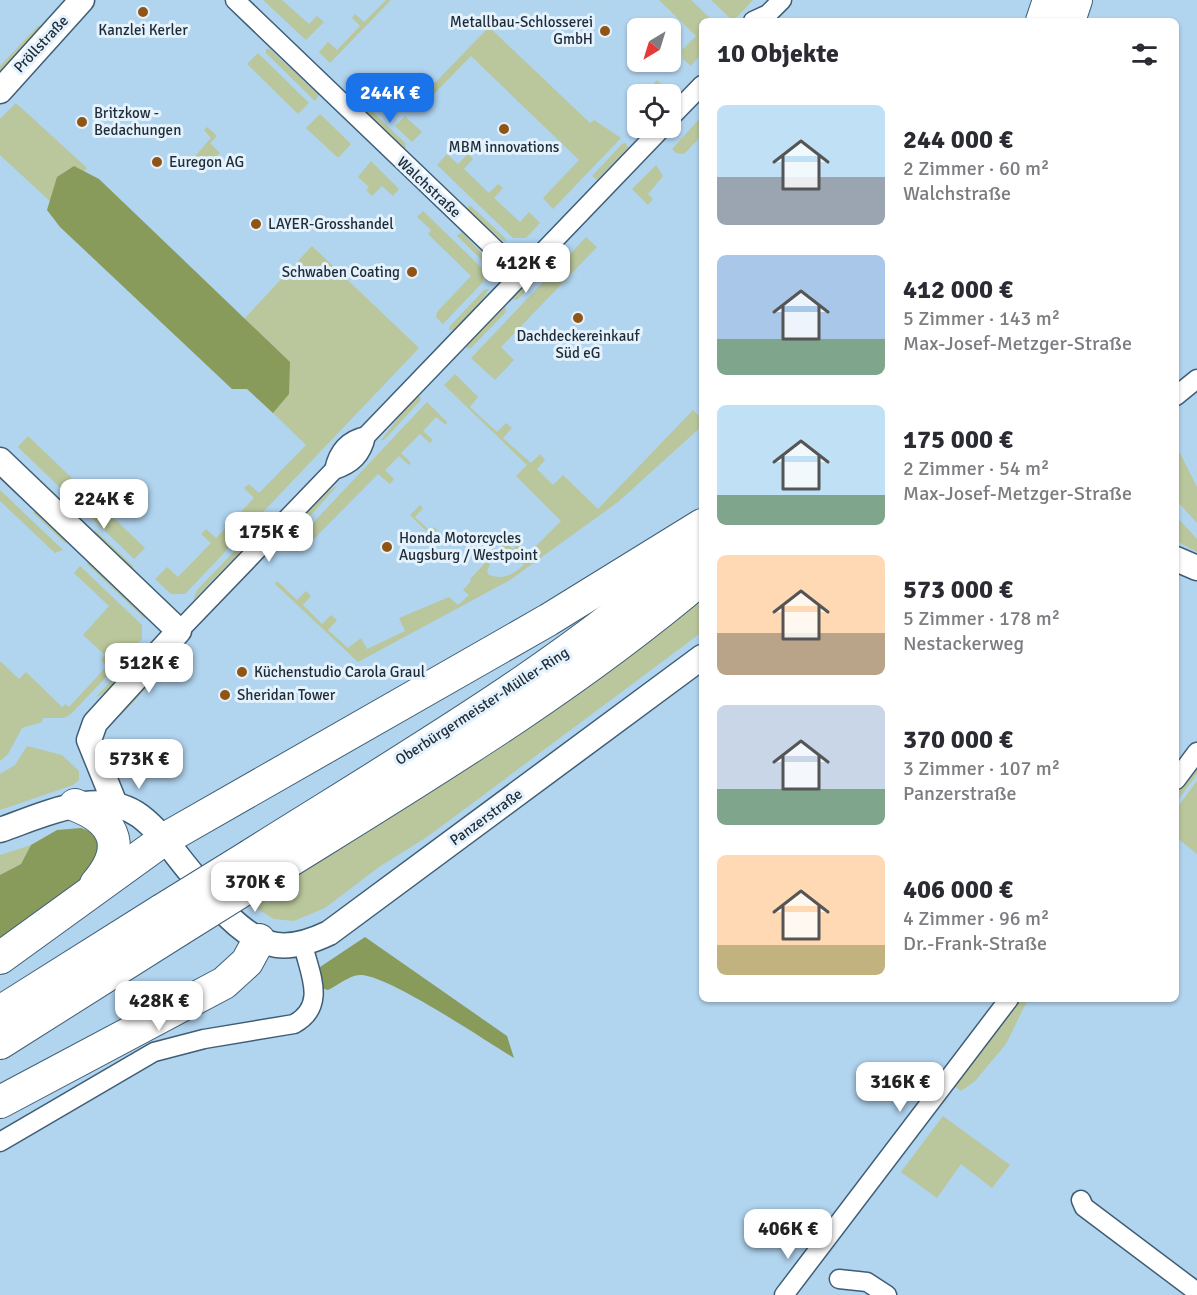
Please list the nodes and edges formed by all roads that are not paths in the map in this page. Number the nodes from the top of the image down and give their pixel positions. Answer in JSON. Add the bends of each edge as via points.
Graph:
{"nodes":[{"id":1,"x":82,"y":0,"type":"edge"},
{"id":2,"x":235,"y":0,"type":"edge"},
{"id":3,"x":782,"y":0,"type":"edge"},
{"id":4,"x":1049,"y":0,"type":"edge"},
{"id":5,"x":1076,"y":0,"type":"edge"},
{"id":6,"x":763,"y":18,"type":"edge"},
{"id":7,"x":1043,"y":18,"type":"edge"},
{"id":8,"x":1071,"y":18,"type":"edge"},
{"id":9,"x":699,"y":88,"type":"edge"},
{"id":10,"x":0,"y":89,"type":"edge"},
{"id":11,"x":681,"y":107,"type":"edge"},
{"id":12,"x":652,"y":138,"type":"edge"},
{"id":13,"x":521,"y":274,"type":"junction"},
{"id":14,"x":1197,"y":379,"type":"edge"},
{"id":15,"x":1179,"y":394,"type":"edge"},
{"id":16,"x":0,"y":460,"type":"edge"},
{"id":17,"x":699,"y":527,"type":"edge"},
{"id":18,"x":699,"y":545,"type":"edge"},
{"id":19,"x":1179,"y":560,"type":"edge"},
{"id":20,"x":1197,"y":568,"type":"edge"},
{"id":21,"x":699,"y":580,"type":"edge"},
{"id":22,"x":179,"y":631,"type":"junction"},
{"id":23,"x":699,"y":659,"type":"edge"},
{"id":24,"x":1197,"y":752,"type":"edge"},
{"id":25,"x":1179,"y":776,"type":"edge"},
{"id":26,"x":115,"y":804,"type":"junction"},
{"id":27,"x":75,"y":805,"type":"junction"},
{"id":28,"x":0,"y":830,"type":"edge"},
{"id":29,"x":163,"y":840,"type":"junction"},
{"id":30,"x":259,"y":865,"type":"junction"},
{"id":31,"x":192,"y":874,"type":"dead end"},
{"id":32,"x":88,"y":893,"type":"junction"},
{"id":33,"x":229,"y":916,"type":"dead end"},
{"id":34,"x":170,"y":920,"type":"junction"},
{"id":35,"x":259,"y":940,"type":"junction"},
{"id":36,"x":303,"y":945,"type":"junction"},
{"id":37,"x":0,"y":958,"type":"edge"},
{"id":38,"x":1007,"y":1002,"type":"edge"},
{"id":39,"x":0,"y":1012,"type":"edge"},
{"id":40,"x":0,"y":1043,"type":"edge"},
{"id":41,"x":0,"y":1102,"type":"edge"},
{"id":42,"x":0,"y":1142,"type":"edge"},
{"id":43,"x":1081,"y":1200,"type":"dead end"},
{"id":44,"x":840,"y":1279,"type":"dead end"},
{"id":45,"x":1197,"y":1292,"type":"edge"},
{"id":46,"x":784,"y":1295,"type":"edge"},
{"id":47,"x":887,"y":1295,"type":"edge"}],
"edges":[{"from":1,"to":10,"type":"street","name":"Pröllstraße"},
{"from":2,"to":13,"type":"street","name":"Walchstraße"},
{"from":3,"to":6,"type":"street"},
{"from":4,"to":7,"type":"highway"},
{"from":5,"to":8,"type":"highway"},
{"from":9,"to":11,"type":"street"},
{"from":12,"to":13,"type":"street"},
{"from":13,"to":22,"type":"street","via":[[366,436],[352,439],[337,456],[333,470]]},
{"from":14,"to":15,"type":"street"},
{"from":16,"to":22,"type":"street"},
{"from":17,"to":29,"type":"highway","via":[[548,620]]},
{"from":18,"to":30,"type":"highway","name":"Oberbürgermeister-Müller-Ring","via":[[616,614],[534,674]]},
{"from":19,"to":20,"type":"street"},
{"from":21,"to":30,"type":"highway","name":"Oberbürgermeister-Müller-Ring","via":[[541,701]]},
{"from":22,"to":26,"type":"street","via":[[95,723],[89,740]]},
{"from":23,"to":36,"type":"street","name":"Panzerstraße","via":[[329,933]]},
{"from":24,"to":25,"type":"street"},
{"from":26,"to":27,"type":"street"},
{"from":26,"to":29,"type":"street","via":[[142,817]]},
{"from":27,"to":28,"type":"street"},
{"from":27,"to":32,"type":"highway","via":[[102,823],[116,851]]},
{"from":29,"to":31,"type":"street"},
{"from":29,"to":32,"type":"highway"},
{"from":30,"to":34,"type":"highway","bridge":true},
{"from":32,"to":37,"type":"highway"},
{"from":33,"to":35,"type":"street"},
{"from":34,"to":39,"type":"highway"},
{"from":34,"to":40,"type":"highway"},
{"from":35,"to":36,"type":"street","name":"Panzerstraße","via":[[289,947]]},
{"from":35,"to":41,"type":"highway","via":[[247,962],[224,983]]},
{"from":36,"to":42,"type":"street","via":[[314,988],[313,1004],[304,1018],[294,1024],[154,1052]]},
{"from":38,"to":46,"type":"street"},
{"from":43,"to":45,"type":"street","via":[[1084,1207]]},
{"from":44,"to":47,"type":"street","via":[[867,1282]]}]}
